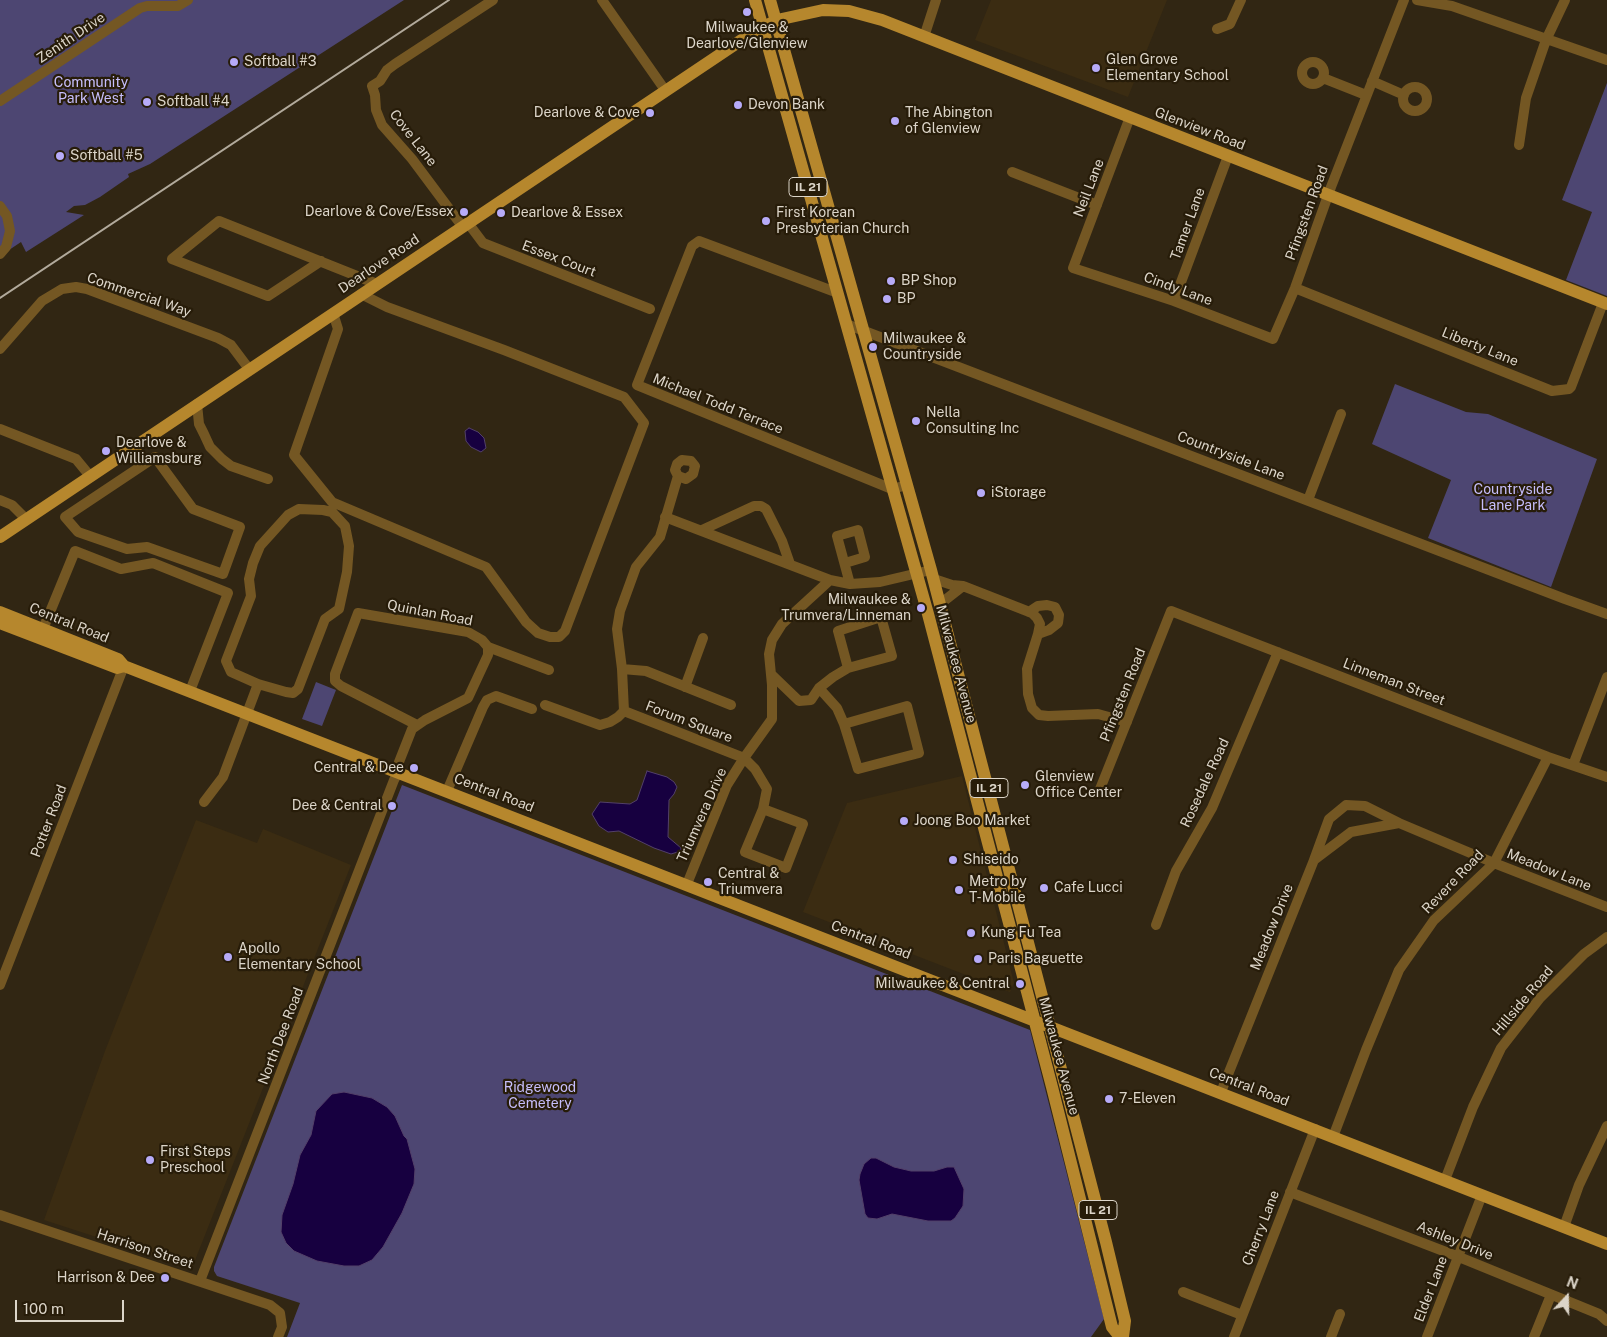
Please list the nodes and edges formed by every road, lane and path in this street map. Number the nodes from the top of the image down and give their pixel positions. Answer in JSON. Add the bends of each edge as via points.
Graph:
{"nodes":[{"id":1,"x":188,"y":0,"type":"edge"},
{"id":2,"x":494,"y":0,"type":"edge"},
{"id":3,"x":602,"y":0,"type":"edge"},
{"id":4,"x":755,"y":0,"type":"edge"},
{"id":5,"x":770,"y":0,"type":"edge"},
{"id":6,"x":936,"y":0,"type":"edge"},
{"id":7,"x":1241,"y":0,"type":"edge"},
{"id":8,"x":1404,"y":0,"type":"edge"},
{"id":9,"x":1417,"y":0,"type":"edge"},
{"id":10,"x":1565,"y":0,"type":"edge"},
{"id":11,"x":776,"y":20,"type":"junction"},
{"id":12,"x":762,"y":27,"type":"junction"},
{"id":13,"x":1217,"y":29,"type":"dead end"},
{"id":14,"x":924,"y":37,"type":"junction"},
{"id":15,"x":1546,"y":40,"type":"junction"},
{"id":16,"x":1607,"y":60,"type":"edge"},
{"id":17,"x":1323,"y":78,"type":"dead end"},
{"id":18,"x":1372,"y":81,"type":"junction"},
{"id":19,"x":665,"y":90,"type":"junction"},
{"id":20,"x":1404,"y":95,"type":"dead end"},
{"id":21,"x":1366,"y":96,"type":"junction"},
{"id":22,"x":0,"y":101,"type":"edge"},
{"id":23,"x":1130,"y":117,"type":"junction"},
{"id":24,"x":1520,"y":145,"type":"dead end"},
{"id":25,"x":1228,"y":156,"type":"junction"},
{"id":26,"x":1012,"y":172,"type":"dead end"},
{"id":27,"x":1328,"y":195,"type":"junction"},
{"id":28,"x":0,"y":206,"type":"edge"},
{"id":29,"x":1097,"y":206,"type":"junction"},
{"id":30,"x":465,"y":224,"type":"junction"},
{"id":31,"x":0,"y":254,"type":"edge"},
{"id":32,"x":321,"y":260,"type":"junction"},
{"id":33,"x":1073,"y":268,"type":"joint"},
{"id":34,"x":377,"y":284,"type":"junction"},
{"id":35,"x":1295,"y":288,"type":"junction"},
{"id":36,"x":838,"y":293,"type":"junction"},
{"id":37,"x":361,"y":294,"type":"junction"},
{"id":38,"x":1174,"y":301,"type":"junction"},
{"id":39,"x":1605,"y":304,"type":"edge"},
{"id":40,"x":650,"y":309,"type":"dead end"},
{"id":41,"x":332,"y":313,"type":"junction"},
{"id":42,"x":846,"y":324,"type":"junction"},
{"id":43,"x":864,"y":330,"type":"junction"},
{"id":44,"x":1273,"y":339,"type":"joint"},
{"id":45,"x":0,"y":349,"type":"edge"},
{"id":46,"x":249,"y":370,"type":"junction"},
{"id":47,"x":197,"y":404,"type":"junction"},
{"id":48,"x":1342,"y":414,"type":"dead end"},
{"id":49,"x":0,"y":429,"type":"edge"},
{"id":50,"x":104,"y":467,"type":"junction"},
{"id":51,"x":90,"y":476,"type":"junction"},
{"id":52,"x":678,"y":476,"type":"dead end"},
{"id":53,"x":268,"y":479,"type":"dead end"},
{"id":54,"x":112,"y":484,"type":"junction"},
{"id":55,"x":907,"y":485,"type":"junction"},
{"id":56,"x":892,"y":490,"type":"junction"},
{"id":57,"x":0,"y":500,"type":"edge"},
{"id":58,"x":1308,"y":500,"type":"junction"},
{"id":59,"x":666,"y":517,"type":"junction"},
{"id":60,"x":26,"y":520,"type":"junction"},
{"id":61,"x":702,"y":530,"type":"junction"},
{"id":62,"x":0,"y":537,"type":"edge"},
{"id":63,"x":845,"y":563,"type":"dead end"},
{"id":64,"x":790,"y":564,"type":"junction"},
{"id":65,"x":916,"y":574,"type":"junction"},
{"id":66,"x":932,"y":574,"type":"junction"},
{"id":67,"x":830,"y":580,"type":"junction"},
{"id":68,"x":850,"y":584,"type":"junction"},
{"id":69,"x":964,"y":586,"type":"junction"},
{"id":70,"x":940,"y":604,"type":"junction"},
{"id":71,"x":1171,"y":611,"type":"joint"},
{"id":72,"x":0,"y":612,"type":"edge"},
{"id":73,"x":1029,"y":612,"type":"junction"},
{"id":74,"x":1607,"y":614,"type":"edge"},
{"id":75,"x":0,"y":623,"type":"edge"},
{"id":76,"x":43,"y":629,"type":"junction"},
{"id":77,"x":1038,"y":634,"type":"junction"},
{"id":78,"x":704,"y":638,"type":"dead end"},
{"id":79,"x":488,"y":649,"type":"junction"},
{"id":80,"x":1278,"y":652,"type":"junction"},
{"id":81,"x":124,"y":666,"type":"junction"},
{"id":82,"x":848,"y":668,"type":"junction"},
{"id":83,"x":622,"y":669,"type":"junction"},
{"id":84,"x":549,"y":670,"type":"dead end"},
{"id":85,"x":771,"y":674,"type":"junction"},
{"id":86,"x":1607,"y":677,"type":"edge"},
{"id":87,"x":258,"y":684,"type":"junction"},
{"id":88,"x":684,"y":687,"type":"junction"},
{"id":89,"x":819,"y":688,"type":"junction"},
{"id":90,"x":190,"y":692,"type":"junction"},
{"id":91,"x":545,"y":705,"type":"dead end"},
{"id":92,"x":731,"y":705,"type":"dead end"},
{"id":93,"x":532,"y":709,"type":"dead end"},
{"id":94,"x":624,"y":711,"type":"junction"},
{"id":95,"x":248,"y":714,"type":"junction"},
{"id":96,"x":1126,"y":722,"type":"junction"},
{"id":97,"x":844,"y":724,"type":"junction"},
{"id":98,"x":417,"y":725,"type":"junction"},
{"id":99,"x":1548,"y":757,"type":"junction"},
{"id":100,"x":744,"y":758,"type":"junction"},
{"id":101,"x":1573,"y":765,"type":"junction"},
{"id":102,"x":398,"y":772,"type":"junction"},
{"id":103,"x":1607,"y":776,"type":"edge"},
{"id":104,"x":1100,"y":789,"type":"dead end"},
{"id":105,"x":447,"y":791,"type":"junction"},
{"id":106,"x":204,"y":802,"type":"dead end"},
{"id":107,"x":763,"y":809,"type":"junction"},
{"id":108,"x":1399,"y":823,"type":"junction"},
{"id":109,"x":985,"y":832,"type":"junction"},
{"id":110,"x":1314,"y":860,"type":"junction"},
{"id":111,"x":1494,"y":863,"type":"junction"},
{"id":112,"x":687,"y":884,"type":"junction"},
{"id":113,"x":1016,"y":893,"type":"junction"},
{"id":114,"x":1607,"y":908,"type":"edge"},
{"id":115,"x":1156,"y":925,"type":"dead end"},
{"id":116,"x":1607,"y":937,"type":"edge"},
{"id":117,"x":0,"y":985,"type":"edge"},
{"id":118,"x":1033,"y":1019,"type":"junction"},
{"id":119,"x":1051,"y":1026,"type":"junction"},
{"id":120,"x":1221,"y":1092,"type":"junction"},
{"id":121,"x":1607,"y":1126,"type":"edge"},
{"id":122,"x":1315,"y":1129,"type":"junction"},
{"id":123,"x":1333,"y":1136,"type":"junction"},
{"id":124,"x":1445,"y":1180,"type":"junction"},
{"id":125,"x":1290,"y":1192,"type":"junction"},
{"id":126,"x":1482,"y":1195,"type":"junction"},
{"id":127,"x":0,"y":1215,"type":"edge"},
{"id":128,"x":1564,"y":1227,"type":"junction"},
{"id":129,"x":1607,"y":1244,"type":"edge"},
{"id":130,"x":1459,"y":1257,"type":"junction"},
{"id":131,"x":200,"y":1281,"type":"junction"},
{"id":132,"x":1183,"y":1292,"type":"dead end"},
{"id":133,"x":1551,"y":1294,"type":"junction"},
{"id":134,"x":1340,"y":1314,"type":"dead end"},
{"id":135,"x":1242,"y":1315,"type":"junction"},
{"id":136,"x":1607,"y":1322,"type":"edge"},
{"id":137,"x":278,"y":1337,"type":"edge"},
{"id":138,"x":1120,"y":1337,"type":"edge"},
{"id":139,"x":1123,"y":1337,"type":"edge"},
{"id":140,"x":1234,"y":1337,"type":"edge"},
{"id":141,"x":1331,"y":1337,"type":"edge"},
{"id":142,"x":1427,"y":1337,"type":"edge"},
{"id":143,"x":1534,"y":1337,"type":"edge"}],
"edges":[{"from":1,"to":22,"type":"street","name":"Zenith Drive","via":[[178,6],[140,8]]},
{"from":2,"to":30,"type":"street","name":"Cove Lane","via":[[395,64],[372,86],[382,125]]},
{"from":3,"to":19,"type":"street"},
{"from":4,"to":12,"type":"main road","name":"Milwaukee Avenue","number":"IL 21"},
{"from":5,"to":11,"type":"main road","name":"Milwaukee Avenue","number":"IL 21"},
{"from":6,"to":14,"type":"street"},
{"from":7,"to":13,"type":"street","via":[[1230,24]]},
{"from":8,"to":18,"type":"street","name":"Pfingsten Road"},
{"from":9,"to":15,"type":"street","via":[[1452,6]]},
{"from":10,"to":15,"type":"street"},
{"from":11,"to":12,"type":"main road","name":"Dearlove Road"},
{"from":11,"to":14,"type":"main road","name":"Glenview Road","via":[[823,10],[849,11]]},
{"from":11,"to":43,"type":"main road","name":"Milwaukee Avenue","number":"IL 21"},
{"from":12,"to":19,"type":"main road","name":"Dearlove Road"},
{"from":12,"to":36,"type":"main road","name":"Milwaukee Avenue","number":"IL 21"},
{"from":14,"to":23,"type":"main road","name":"Glenview Road"},
{"from":15,"to":16,"type":"street"},
{"from":15,"to":24,"type":"street","via":[[1526,98]]},
{"from":17,"to":21,"type":"street"},
{"from":18,"to":20,"type":"street"},
{"from":18,"to":21,"type":"street","name":"Pfingsten Road"},
{"from":19,"to":30,"type":"main road","name":"Dearlove Road"},
{"from":21,"to":27,"type":"street","name":"Pfingsten Road"},
{"from":23,"to":25,"type":"main road","name":"Glenview Road"},
{"from":23,"to":29,"type":"street","name":"Neil Lane"},
{"from":25,"to":27,"type":"main road","name":"Glenview Road"},
{"from":25,"to":38,"type":"street","name":"Tamer Lane"},
{"from":26,"to":29,"type":"street"},
{"from":27,"to":35,"type":"street","name":"Pfingsten Road"},
{"from":27,"to":39,"type":"main road","name":"Glenview Road"},
{"from":28,"to":31,"type":"street","via":[[7,216],[10,231],[6,247]]},
{"from":29,"to":33,"type":"street","name":"Neil Lane"},
{"from":30,"to":34,"type":"main road","name":"Dearlove Road"},
{"from":30,"to":40,"type":"street","name":"Essex Court","via":[[483,244]]},
{"from":32,"to":32,"type":"street","via":[[219,221],[172,259],[268,296]]},
{"from":32,"to":34,"type":"street"},
{"from":33,"to":38,"type":"street","name":"Cindy Lane"},
{"from":34,"to":37,"type":"main road","name":"Dearlove Road"},
{"from":35,"to":39,"type":"street","name":"Liberty Lane","via":[[1552,391],[1571,387]]},
{"from":35,"to":44,"type":"street","name":"Pfingsten Road"},
{"from":36,"to":42,"type":"main road","name":"Milwaukee Avenue","number":"IL 21"},
{"from":36,"to":56,"type":"street","name":"Michael Todd Terrace","via":[[699,241],[692,246],[637,386]]},
{"from":37,"to":41,"type":"main road","name":"Dearlove Road"},
{"from":37,"to":41,"type":"street","via":[[387,307],[624,397],[644,423],[565,632],[559,637],[550,638],[538,633],[526,622],[486,567],[332,502],[294,455],[338,329]]},
{"from":38,"to":44,"type":"street","name":"Cindy Lane"},
{"from":41,"to":46,"type":"main road","name":"Dearlove Road"},
{"from":42,"to":43,"type":"street","name":"Countryside Lane"},
{"from":42,"to":56,"type":"main road","name":"Milwaukee Avenue","number":"IL 21"},
{"from":43,"to":55,"type":"main road","name":"Milwaukee Avenue","number":"IL 21"},
{"from":43,"to":58,"type":"street","name":"Countryside Lane"},
{"from":45,"to":46,"type":"street","name":"Commercial Way","via":[[42,300],[62,289],[76,287],[218,338],[231,345]]},
{"from":46,"to":47,"type":"main road","name":"Dearlove Road"},
{"from":47,"to":50,"type":"main road","name":"Dearlove Road"},
{"from":47,"to":53,"type":"street","via":[[199,424],[210,447],[231,466]]},
{"from":48,"to":58,"type":"street"},
{"from":49,"to":51,"type":"street","via":[[76,459]]},
{"from":50,"to":51,"type":"main road","name":"Dearlove Road"},
{"from":50,"to":54,"type":"street"},
{"from":51,"to":60,"type":"main road","name":"Dearlove Road"},
{"from":52,"to":59,"type":"street"},
{"from":54,"to":54,"type":"street","via":[[65,517],[78,532],[127,549],[147,547],[223,574],[240,527],[193,509],[155,457]]},
{"from":55,"to":56,"type":"street"},
{"from":55,"to":66,"type":"main road","name":"Milwaukee Avenue","number":"IL 21"},
{"from":56,"to":65,"type":"main road","name":"Milwaukee Avenue","number":"IL 21"},
{"from":57,"to":60,"type":"street","via":[[12,505]]},
{"from":58,"to":74,"type":"street","name":"Countryside Lane"},
{"from":59,"to":61,"type":"street"},
{"from":59,"to":83,"type":"street","via":[[660,537],[636,567],[620,611],[617,629]]},
{"from":60,"to":62,"type":"main road","name":"Dearlove Road"},
{"from":61,"to":64,"type":"street"},
{"from":61,"to":64,"type":"street","via":[[754,506],[761,506],[766,509]]},
{"from":63,"to":68,"type":"street"},
{"from":64,"to":67,"type":"street"},
{"from":65,"to":66,"type":"street"},
{"from":65,"to":68,"type":"street","via":[[880,582]]},
{"from":65,"to":109,"type":"main road","name":"Milwaukee Avenue","number":"IL 21"},
{"from":66,"to":69,"type":"street","via":[[952,585]]},
{"from":66,"to":70,"type":"main road","name":"Milwaukee Avenue","number":"IL 21"},
{"from":67,"to":68,"type":"street"},
{"from":67,"to":85,"type":"street","name":"Triumvera Drive","via":[[782,624],[772,640],[769,654]]},
{"from":69,"to":70,"type":"street"},
{"from":69,"to":73,"type":"street"},
{"from":70,"to":113,"type":"main road","name":"Milwaukee Avenue","number":"IL 21"},
{"from":71,"to":80,"type":"street","name":"Linneman Street"},
{"from":71,"to":96,"type":"street","name":"Pfingsten Road"},
{"from":72,"to":76,"type":"main road","name":"Central Road"},
{"from":73,"to":77,"type":"street","via":[[1040,624]]},
{"from":73,"to":77,"type":"street","via":[[1047,605],[1055,607],[1059,615],[1058,623]]},
{"from":75,"to":81,"type":"main road","name":"Central Road","via":[[117,668]]},
{"from":76,"to":81,"type":"main road","name":"Central Road","via":[[118,659]]},
{"from":76,"to":90,"type":"street","via":[[75,551],[121,569],[153,563],[228,593]]},
{"from":77,"to":96,"type":"street","via":[[1027,669],[1032,708],[1039,715],[1098,714]]},
{"from":78,"to":88,"type":"street"},
{"from":79,"to":84,"type":"street","name":"Quinlan Road"},
{"from":79,"to":98,"type":"street","via":[[468,698]]},
{"from":79,"to":98,"type":"street","name":"Quinlan Road","via":[[482,640],[468,632],[358,613],[335,681]]},
{"from":80,"to":99,"type":"street","name":"Linneman Street"},
{"from":80,"to":115,"type":"street","name":"Rosedale Road","via":[[1212,808],[1176,872]]},
{"from":81,"to":90,"type":"main road","name":"Central Road"},
{"from":81,"to":117,"type":"street","name":"Potter Road"},
{"from":82,"to":82,"type":"street","via":[[892,656],[881,617],[838,630]]},
{"from":82,"to":89,"type":"street"},
{"from":83,"to":88,"type":"street","via":[[646,671]]},
{"from":83,"to":94,"type":"street"},
{"from":85,"to":89,"type":"street","via":[[800,701],[811,700]]},
{"from":85,"to":100,"type":"street","name":"Triumvera Drive","via":[[772,719]]},
{"from":86,"to":101,"type":"street"},
{"from":87,"to":87,"type":"street","via":[[231,672],[226,661],[251,596],[249,580],[260,546],[288,515],[299,509],[332,512],[345,526],[349,546],[339,609],[325,619],[298,690],[286,692]]},
{"from":87,"to":95,"type":"street"},
{"from":88,"to":92,"type":"street"},
{"from":89,"to":97,"type":"street","via":[[837,708]]},
{"from":90,"to":95,"type":"main road","name":"Central Road"},
{"from":91,"to":94,"type":"street","via":[[600,725],[618,718]]},
{"from":93,"to":105,"type":"street","via":[[496,696],[487,700]]},
{"from":94,"to":100,"type":"street","name":"Forum Square"},
{"from":95,"to":102,"type":"main road","name":"Central Road"},
{"from":95,"to":106,"type":"street","via":[[223,778]]},
{"from":96,"to":104,"type":"street","name":"Pfingsten Road"},
{"from":97,"to":97,"type":"street","via":[[908,706],[919,753],[858,769]]},
{"from":98,"to":102,"type":"street","name":"North Dee Road","via":[[412,729],[398,762]]},
{"from":99,"to":101,"type":"street","name":"Linneman Street"},
{"from":99,"to":111,"type":"street","name":"Revere Road"},
{"from":100,"to":107,"type":"street","via":[[767,789]]},
{"from":100,"to":112,"type":"street","name":"Triumvera Drive","via":[[727,785]]},
{"from":101,"to":103,"type":"street","name":"Linneman Street"},
{"from":102,"to":105,"type":"main road","name":"Central Road"},
{"from":102,"to":131,"type":"street","name":"North Dee Road"},
{"from":105,"to":112,"type":"main road","name":"Central Road"},
{"from":107,"to":107,"type":"street","via":[[745,852],[786,868],[803,824]]},
{"from":108,"to":110,"type":"street","via":[[1351,832]]},
{"from":108,"to":110,"type":"street","name":"Meadow Lane","via":[[1365,806],[1346,806],[1329,819]]},
{"from":108,"to":111,"type":"street","name":"Meadow Lane"},
{"from":109,"to":113,"type":"main road","via":[[998,839],[1009,883]]},
{"from":109,"to":118,"type":"main road","name":"Milwaukee Avenue","number":"IL 21"},
{"from":110,"to":120,"type":"street","name":"Meadow Drive"},
{"from":111,"to":114,"type":"street","name":"Meadow Lane"},
{"from":111,"to":123,"type":"street","name":"Revere Road","via":[[1434,920],[1399,970]]},
{"from":112,"to":118,"type":"main road","name":"Central Road"},
{"from":113,"to":119,"type":"main road","name":"Milwaukee Avenue","number":"IL 21"},
{"from":116,"to":124,"type":"street","name":"Hillside Road","via":[[1584,954],[1540,998],[1501,1048],[1473,1107]]},
{"from":118,"to":119,"type":"main road","name":"Central Road"},
{"from":118,"to":138,"type":"main road","name":"Milwaukee Avenue","number":"IL 21","via":[[1112,1327]]},
{"from":119,"to":120,"type":"main road","name":"Central Road"},
{"from":119,"to":139,"type":"main road","name":"Milwaukee Avenue","number":"IL 21","via":[[1125,1321]]},
{"from":120,"to":122,"type":"main road","name":"Central Road"},
{"from":121,"to":128,"type":"street","via":[[1579,1185]]},
{"from":122,"to":123,"type":"main road","name":"Central Road"},
{"from":122,"to":125,"type":"street","name":"Cherry Lane"},
{"from":123,"to":124,"type":"main road","name":"Central Road"},
{"from":124,"to":126,"type":"main road","name":"Central Road"},
{"from":125,"to":130,"type":"street","name":"Ashley Drive"},
{"from":125,"to":135,"type":"street","name":"Cherry Lane"},
{"from":126,"to":128,"type":"main road","name":"Central Road"},
{"from":126,"to":130,"type":"street","name":"Elder Lane"},
{"from":127,"to":131,"type":"street","name":"Harrison Street"},
{"from":128,"to":129,"type":"main road","name":"Central Road"},
{"from":130,"to":133,"type":"street","name":"Ashley Drive"},
{"from":130,"to":142,"type":"street","name":"Elder Lane"},
{"from":131,"to":137,"type":"street","name":"Harrison Street","via":[[270,1305],[280,1313],[282,1327]]},
{"from":132,"to":135,"type":"street"},
{"from":133,"to":136,"type":"street","name":"Ashley Drive","via":[[1599,1314]]},
{"from":133,"to":143,"type":"street"},
{"from":134,"to":141,"type":"street"},
{"from":135,"to":140,"type":"street","name":"Cherry Lane"}]}
